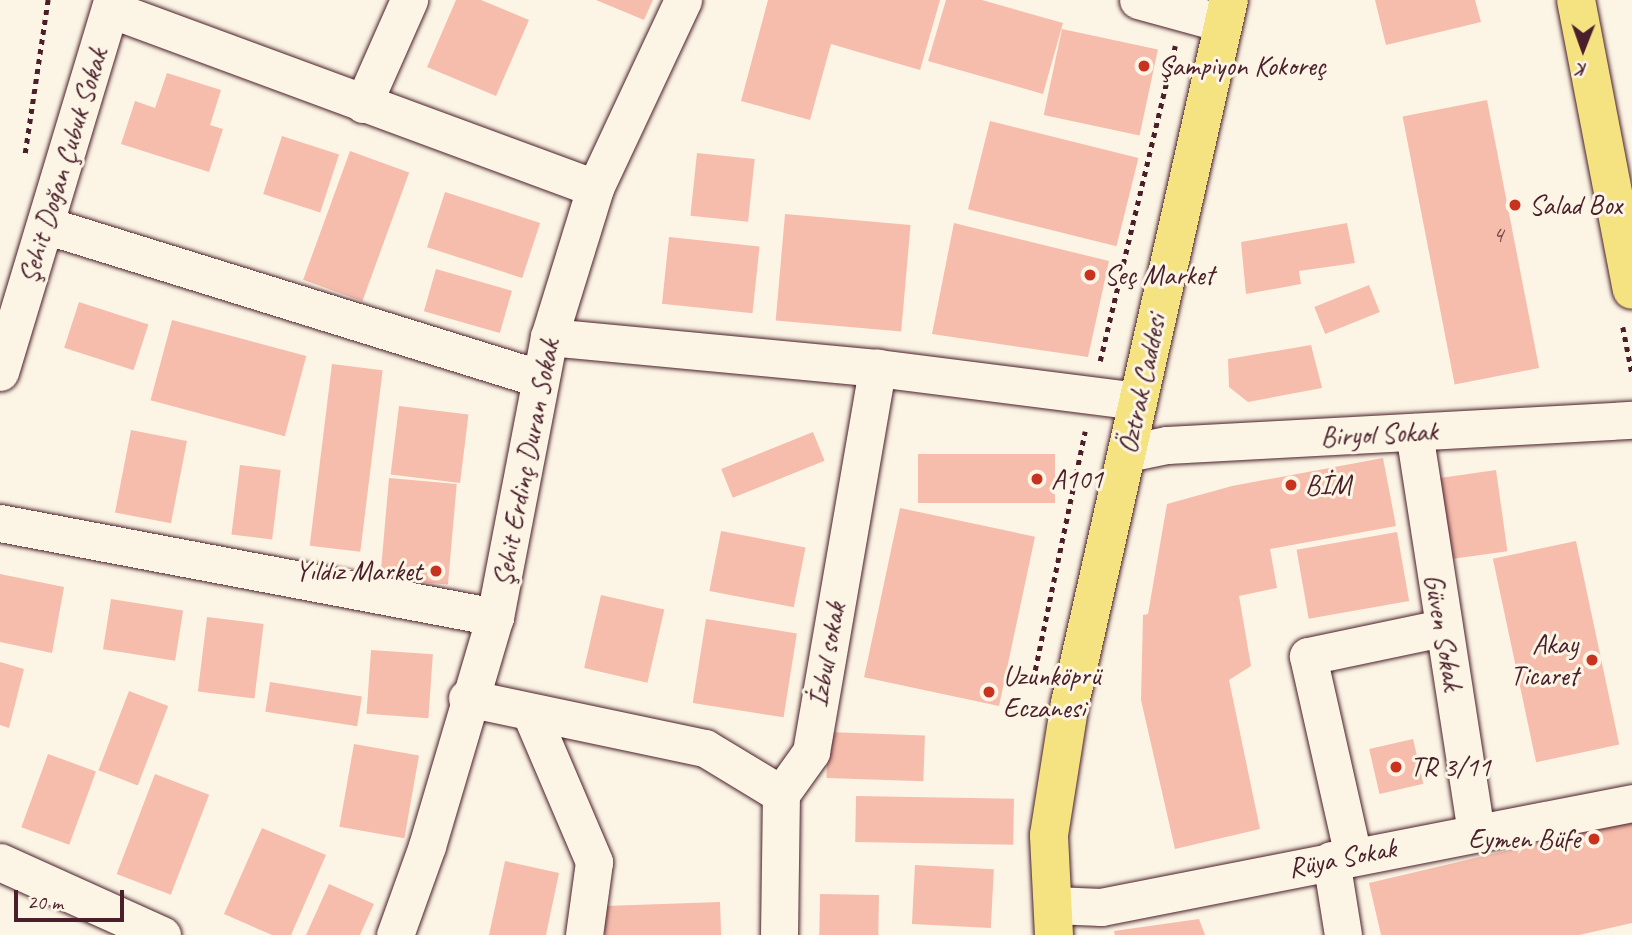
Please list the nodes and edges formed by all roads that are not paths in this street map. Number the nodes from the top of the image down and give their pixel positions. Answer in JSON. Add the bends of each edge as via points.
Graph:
{"nodes":[{"id":1,"x":409,"y":0,"type":"edge"},
{"id":2,"x":682,"y":0,"type":"edge"},
{"id":3,"x":1138,"y":0,"type":"edge"},
{"id":4,"x":1576,"y":0,"type":"edge"},
{"id":5,"x":111,"y":5,"type":"edge"},
{"id":6,"x":1225,"y":12,"type":"edge"},
{"id":7,"x":363,"y":104,"type":"junction"},
{"id":8,"x":595,"y":188,"type":"junction"},
{"id":9,"x":1625,"y":218,"type":"edge"},
{"id":10,"x":46,"y":225,"type":"junction"},
{"id":11,"x":1632,"y":289,"type":"edge"},
{"id":12,"x":550,"y":337,"type":"junction"},
{"id":13,"x":877,"y":368,"type":"junction"},
{"id":14,"x":0,"y":372,"type":"edge"},
{"id":15,"x":538,"y":377,"type":"junction"},
{"id":16,"x":1138,"y":401,"type":"junction"},
{"id":17,"x":1632,"y":421,"type":"edge"},
{"id":18,"x":1414,"y":432,"type":"junction"},
{"id":19,"x":1127,"y":453,"type":"junction"},
{"id":20,"x":0,"y":523,"type":"edge"},
{"id":21,"x":495,"y":617,"type":"junction"},
{"id":22,"x":1442,"y":628,"type":"junction"},
{"id":23,"x":467,"y":698,"type":"junction"},
{"id":24,"x":531,"y":714,"type":"junction"},
{"id":25,"x":781,"y":794,"type":"junction"},
{"id":26,"x":1632,"y":803,"type":"edge"},
{"id":27,"x":1476,"y":832,"type":"junction"},
{"id":28,"x":1342,"y":858,"type":"junction"},
{"id":29,"x":0,"y":862,"type":"edge"},
{"id":30,"x":1053,"y":920,"type":"edge"},
{"id":31,"x":162,"y":935,"type":"edge"},
{"id":32,"x":395,"y":935,"type":"edge"},
{"id":33,"x":584,"y":935,"type":"edge"},
{"id":34,"x":779,"y":935,"type":"edge"},
{"id":35,"x":1343,"y":935,"type":"edge"}],
"edges":[{"from":1,"to":7,"type":"street"},
{"from":2,"to":8,"type":"street","name":"Şehit Erdinç Duran Sokak"},
{"from":3,"to":6,"type":"street"},
{"from":4,"to":9,"type":"main road"},
{"from":5,"to":7,"type":"street"},
{"from":5,"to":10,"type":"street","name":"Şehit Doğan Çubuk Sokak"},
{"from":6,"to":16,"type":"main road","name":"Öztrak Caddesi"},
{"from":7,"to":8,"type":"street"},
{"from":8,"to":12,"type":"street","name":"Şehit Erdinç Duran Sokak"},
{"from":9,"to":11,"type":"main road"},
{"from":10,"to":14,"type":"street","name":"Şehit Doğan Çubuk Sokak"},
{"from":10,"to":15,"type":"street"},
{"from":12,"to":13,"type":"street"},
{"from":12,"to":15,"type":"street","name":"Şehit Erdinç Duran Sokak"},
{"from":13,"to":16,"type":"street"},
{"from":13,"to":25,"type":"street","name":"İzbul sokak","via":[[811,752]]},
{"from":15,"to":21,"type":"street","name":"Şehit Erdinç Duran Sokak"},
{"from":16,"to":19,"type":"main road","name":"Öztrak Caddesi"},
{"from":17,"to":18,"type":"street","name":"Biryol Sokak"},
{"from":18,"to":19,"type":"street","name":"Biryol Sokak","via":[[1167,445]]},
{"from":18,"to":22,"type":"street","name":"Güven Sokak"},
{"from":19,"to":30,"type":"main road","name":"Öztrak Caddesi","via":[[1070,703],[1049,835]]},
{"from":20,"to":21,"type":"street"},
{"from":21,"to":23,"type":"street","name":"Şehit Erdinç Duran Sokak"},
{"from":22,"to":27,"type":"street","name":"Güven Sokak"},
{"from":22,"to":28,"type":"street","via":[[1308,656]]},
{"from":23,"to":24,"type":"street"},
{"from":23,"to":32,"type":"street","name":"Şehit Erdinç Duran Sokak","via":[[427,846]]},
{"from":24,"to":25,"type":"street","via":[[705,748]]},
{"from":24,"to":33,"type":"street","via":[[594,862]]},
{"from":25,"to":34,"type":"street"},
{"from":26,"to":27,"type":"street","name":"Rüya Sokak"},
{"from":27,"to":28,"type":"street","name":"Rüya Sokak"},
{"from":28,"to":30,"type":"street","name":"Rüya Sokak"},
{"from":28,"to":35,"type":"street"},
{"from":29,"to":31,"type":"street"}]}
